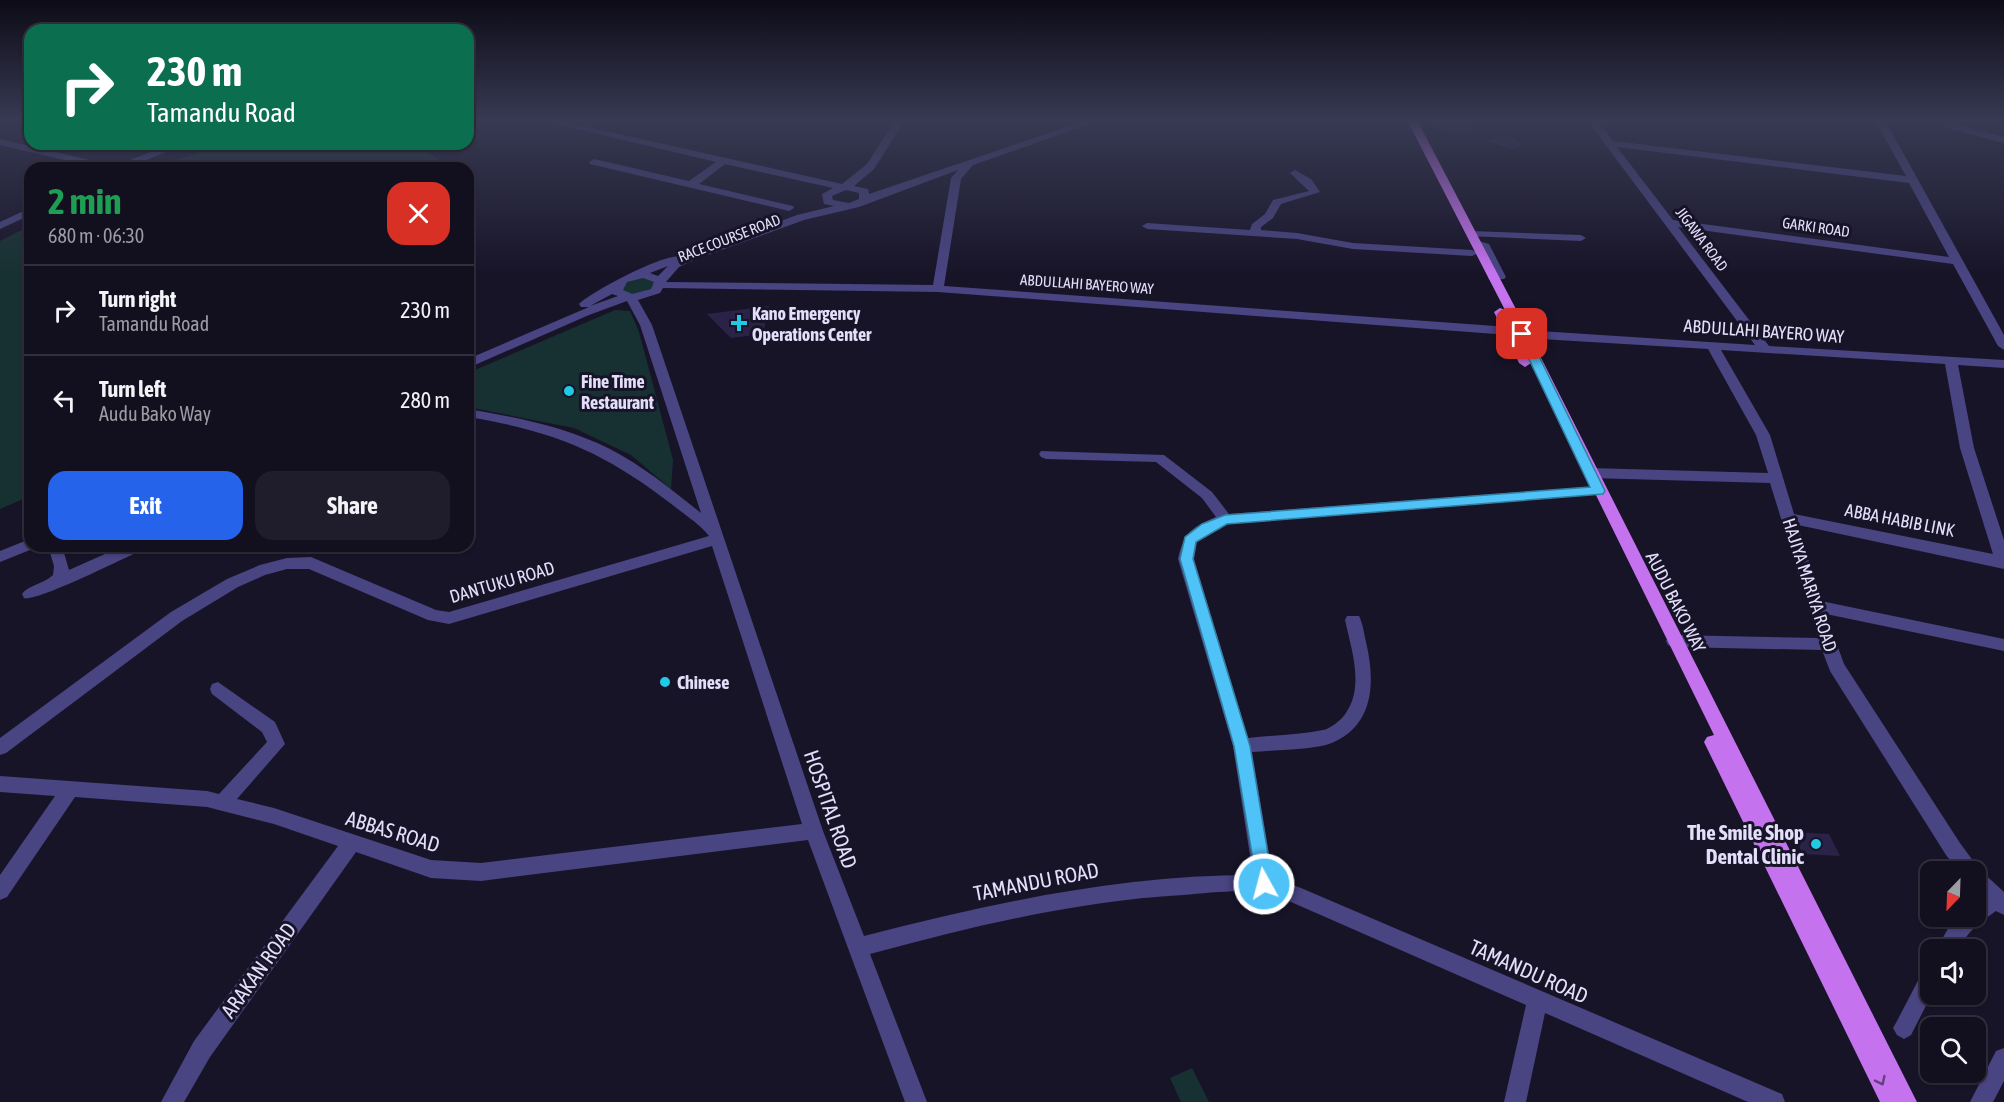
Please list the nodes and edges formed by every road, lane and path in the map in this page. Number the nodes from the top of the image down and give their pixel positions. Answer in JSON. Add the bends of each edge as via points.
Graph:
{"nodes":[{"id":1,"x":634,"y":171,"type":"edge"},
{"id":2,"x":709,"y":171,"type":"edge"},
{"id":3,"x":773,"y":171,"type":"edge"},
{"id":4,"x":866,"y":171,"type":"edge"},
{"id":5,"x":878,"y":171,"type":"edge"},
{"id":6,"x":936,"y":171,"type":"edge"},
{"id":7,"x":960,"y":171,"type":"edge"},
{"id":8,"x":1433,"y":171,"type":"edge"},
{"id":9,"x":1438,"y":171,"type":"edge"},
{"id":10,"x":1630,"y":171,"type":"edge"},
{"id":11,"x":1842,"y":171,"type":"edge"},
{"id":12,"x":1908,"y":171,"type":"edge"},
{"id":13,"x":1295,"y":173,"type":"dead end"},
{"id":14,"x":1913,"y":180,"type":"junction"},
{"id":15,"x":691,"y":185,"type":"junction"},
{"id":16,"x":836,"y":189,"type":"junction"},
{"id":17,"x":864,"y":194,"type":"junction"},
{"id":18,"x":848,"y":206,"type":"junction"},
{"id":19,"x":789,"y":208,"type":"dead end"},
{"id":20,"x":24,"y":215,"type":"edge"},
{"id":21,"x":2,"y":224,"type":"edge"},
{"id":22,"x":1672,"y":224,"type":"junction"},
{"id":23,"x":1147,"y":226,"type":"dead end"},
{"id":24,"x":1255,"y":233,"type":"junction"},
{"id":25,"x":1581,"y":238,"type":"dead end"},
{"id":26,"x":1473,"y":243,"type":"junction"},
{"id":27,"x":1957,"y":261,"type":"junction"},
{"id":28,"x":628,"y":277,"type":"junction"},
{"id":29,"x":661,"y":283,"type":"junction"},
{"id":30,"x":616,"y":286,"type":"junction"},
{"id":31,"x":938,"y":289,"type":"junction"},
{"id":32,"x":650,"y":295,"type":"junction"},
{"id":33,"x":629,"y":298,"type":"junction"},
{"id":34,"x":642,"y":314,"type":"junction"},
{"id":35,"x":1516,"y":332,"type":"junction"},
{"id":36,"x":1712,"y":346,"type":"junction"},
{"id":37,"x":2004,"y":346,"type":"edge"},
{"id":38,"x":1764,"y":349,"type":"junction"},
{"id":39,"x":474,"y":353,"type":"edge"},
{"id":40,"x":474,"y":361,"type":"edge"},
{"id":41,"x":1951,"y":361,"type":"junction"},
{"id":42,"x":2004,"y":364,"type":"edge"},
{"id":43,"x":474,"y":414,"type":"edge"},
{"id":44,"x":1046,"y":454,"type":"dead end"},
{"id":45,"x":1776,"y":478,"type":"junction"},
{"id":46,"x":1592,"y":485,"type":"junction"},
{"id":47,"x":1788,"y":518,"type":"junction"},
{"id":48,"x":1225,"y":519,"type":"junction"},
{"id":49,"x":714,"y":534,"type":"junction"},
{"id":50,"x":24,"y":539,"type":"edge"},
{"id":51,"x":24,"y":546,"type":"edge"},
{"id":52,"x":0,"y":549,"type":"edge"},
{"id":53,"x":57,"y":552,"type":"edge"},
{"id":54,"x":124,"y":552,"type":"edge"},
{"id":55,"x":0,"y":556,"type":"edge"},
{"id":56,"x":2004,"y":562,"type":"edge"},
{"id":57,"x":60,"y":580,"type":"junction"},
{"id":58,"x":30,"y":594,"type":"dead end"},
{"id":59,"x":1815,"y":606,"type":"junction"},
{"id":60,"x":1353,"y":620,"type":"dead end"},
{"id":61,"x":1674,"y":641,"type":"junction"},
{"id":62,"x":1827,"y":644,"type":"junction"},
{"id":63,"x":2004,"y":645,"type":"edge"},
{"id":64,"x":218,"y":689,"type":"dead end"},
{"id":65,"x":1242,"y":746,"type":"junction"},
{"id":66,"x":0,"y":748,"type":"edge"},
{"id":67,"x":0,"y":784,"type":"edge"},
{"id":68,"x":70,"y":789,"type":"junction"},
{"id":69,"x":222,"y":803,"type":"junction"},
{"id":70,"x":814,"y":831,"type":"junction"},
{"id":71,"x":351,"y":843,"type":"junction"},
{"id":72,"x":1962,"y":861,"type":"edge"},
{"id":73,"x":1264,"y":884,"type":"junction"},
{"id":74,"x":1986,"y":887,"type":"edge"},
{"id":75,"x":0,"y":891,"type":"edge"},
{"id":76,"x":2001,"y":903,"type":"edge"},
{"id":77,"x":1986,"y":910,"type":"edge"},
{"id":78,"x":857,"y":948,"type":"junction"},
{"id":79,"x":1920,"y":997,"type":"edge"},
{"id":80,"x":1537,"y":1001,"type":"junction"},
{"id":81,"x":1904,"y":1028,"type":"dead end"},
{"id":82,"x":2004,"y":1059,"type":"edge"},
{"id":83,"x":172,"y":1102,"type":"edge"},
{"id":84,"x":916,"y":1102,"type":"edge"},
{"id":85,"x":1515,"y":1102,"type":"edge"},
{"id":86,"x":1774,"y":1102,"type":"edge"},
{"id":87,"x":1892,"y":1102,"type":"edge"},
{"id":88,"x":1906,"y":1102,"type":"edge"},
{"id":89,"x":1981,"y":1102,"type":"edge"}],
"edges":[{"from":1,"to":15,"type":"street"},
{"from":2,"to":15,"type":"street"},
{"from":3,"to":16,"type":"street","via":[[823,182]]},
{"from":4,"to":16,"type":"street","name":"RACE COURSE ROAD","via":[[860,179]]},
{"from":5,"to":17,"type":"street"},
{"from":6,"to":17,"type":"street","name":"RACE COURSE ROAD"},
{"from":7,"to":31,"type":"street"},
{"from":8,"to":26,"type":"main road","name":"AUDU BAKO WAY"},
{"from":9,"to":26,"type":"main road","name":"AUDU BAKO WAY"},
{"from":10,"to":22,"type":"street","name":"JIGAWA ROAD"},
{"from":11,"to":14,"type":"street"},
{"from":12,"to":14,"type":"street"},
{"from":13,"to":24,"type":"street","via":[[1315,192],[1277,202],[1269,216],[1256,226]]},
{"from":14,"to":27,"type":"street"},
{"from":15,"to":19,"type":"street"},
{"from":16,"to":17,"type":"street"},
{"from":16,"to":18,"type":"street","via":[[828,202]]},
{"from":16,"to":28,"type":"street","name":"RACE COURSE ROAD","via":[[783,218]]},
{"from":17,"to":18,"type":"street","name":"RACE COURSE ROAD"},
{"from":18,"to":29,"type":"street","name":"RACE COURSE ROAD","via":[[801,218],[690,258],[675,265]]},
{"from":20,"to":21,"type":"street"},
{"from":22,"to":27,"type":"street","name":"GARKI ROAD"},
{"from":22,"to":38,"type":"street","name":"JIGAWA ROAD"},
{"from":23,"to":24,"type":"street"},
{"from":24,"to":26,"type":"street","via":[[1310,237],[1353,246]]},
{"from":25,"to":26,"type":"street"},
{"from":26,"to":35,"type":"main road","name":"AUDU BAKO WAY"},
{"from":26,"to":35,"type":"main road","name":"AUDU BAKO WAY","via":[[1494,278]]},
{"from":27,"to":37,"type":"street"},
{"from":28,"to":29,"type":"street","name":"ABDULLAHI BAYERO WAY","via":[[651,275]]},
{"from":28,"to":30,"type":"street","name":"RACE COURSE ROAD"},
{"from":29,"to":31,"type":"street","name":"ABDULLAHI BAYERO WAY"},
{"from":29,"to":32,"type":"street","name":"RACE COURSE ROAD"},
{"from":30,"to":33,"type":"street","name":"HOSPITAL ROAD","via":[[619,294]]},
{"from":30,"to":39,"type":"street","via":[[546,323]]},
{"from":31,"to":35,"type":"street","name":"ABDULLAHI BAYERO WAY"},
{"from":32,"to":33,"type":"street"},
{"from":32,"to":34,"type":"street"},
{"from":33,"to":34,"type":"street","name":"HOSPITAL ROAD"},
{"from":33,"to":40,"type":"street","via":[[585,312]]},
{"from":34,"to":49,"type":"street","name":"HOSPITAL ROAD"},
{"from":35,"to":36,"type":"street","name":"ABDULLAHI BAYERO WAY"},
{"from":35,"to":46,"type":"main road","name":"AUDU BAKO WAY"},
{"from":36,"to":38,"type":"street","name":"ABDULLAHI BAYERO WAY"},
{"from":36,"to":45,"type":"street","name":"HAJIYA MARIYA ROAD","via":[[1757,421]]},
{"from":38,"to":41,"type":"street","name":"ABDULLAHI BAYERO WAY"},
{"from":41,"to":42,"type":"street","name":"ABDULLAHI BAYERO WAY"},
{"from":41,"to":56,"type":"street","via":[[1967,448]]},
{"from":43,"to":49,"type":"street","via":[[556,432],[606,453]]},
{"from":44,"to":48,"type":"street","via":[[1159,458],[1207,495]]},
{"from":45,"to":46,"type":"street"},
{"from":45,"to":47,"type":"street","name":"HAJIYA MARIYA ROAD"},
{"from":46,"to":48,"type":"street"},
{"from":46,"to":61,"type":"main road","name":"AUDU BAKO WAY"},
{"from":46,"to":87,"type":"main road","name":"AUDU BAKO WAY","one_way":true},
{"from":47,"to":56,"type":"street","name":"ABBA HABIB LINK"},
{"from":47,"to":59,"type":"street","name":"HAJIYA MARIYA ROAD"},
{"from":48,"to":65,"type":"street","via":[[1190,540],[1186,559]]},
{"from":49,"to":66,"type":"street","name":"DANTUKU ROAD","via":[[449,618],[434,616],[311,563],[277,564],[193,605]]},
{"from":49,"to":70,"type":"street","name":"HOSPITAL ROAD"},
{"from":50,"to":52,"type":"street"},
{"from":51,"to":55,"type":"street"},
{"from":53,"to":57,"type":"street","via":[[64,571]]},
{"from":54,"to":57,"type":"street"},
{"from":57,"to":58,"type":"street"},
{"from":59,"to":62,"type":"street","name":"HAJIYA MARIYA ROAD"},
{"from":59,"to":63,"type":"street"},
{"from":60,"to":65,"type":"street","via":[[1366,689],[1362,702],[1341,730],[1329,737]]},
{"from":61,"to":62,"type":"street"},
{"from":61,"to":88,"type":"main road","name":"AUDU BAKO WAY"},
{"from":62,"to":72,"type":"street","name":"HAJIYA MARIYA ROAD","via":[[1836,666]]},
{"from":64,"to":69,"type":"street","via":[[269,728],[276,744]]},
{"from":65,"to":73,"type":"street"},
{"from":67,"to":68,"type":"street","name":"ABBAS ROAD"},
{"from":68,"to":69,"type":"street","name":"ABBAS ROAD"},
{"from":68,"to":75,"type":"street"},
{"from":69,"to":71,"type":"street","name":"ABBAS ROAD"},
{"from":70,"to":71,"type":"street","name":"ABBAS ROAD","via":[[481,872],[431,869]]},
{"from":70,"to":78,"type":"street","name":"HOSPITAL ROAD"},
{"from":71,"to":83,"type":"street","name":"ARAKAN ROAD","via":[[202,1048]]},
{"from":73,"to":78,"type":"street","name":"TAMANDU ROAD","via":[[1111,891],[957,921]]},
{"from":73,"to":80,"type":"street","name":"TAMANDU ROAD"},
{"from":74,"to":76,"type":"street"},
{"from":76,"to":77,"type":"street"},
{"from":78,"to":84,"type":"street","name":"HOSPITAL ROAD"},
{"from":79,"to":81,"type":"street"},
{"from":80,"to":85,"type":"street"},
{"from":80,"to":86,"type":"street","name":"TAMANDU ROAD"},
{"from":82,"to":89,"type":"street"}]}
